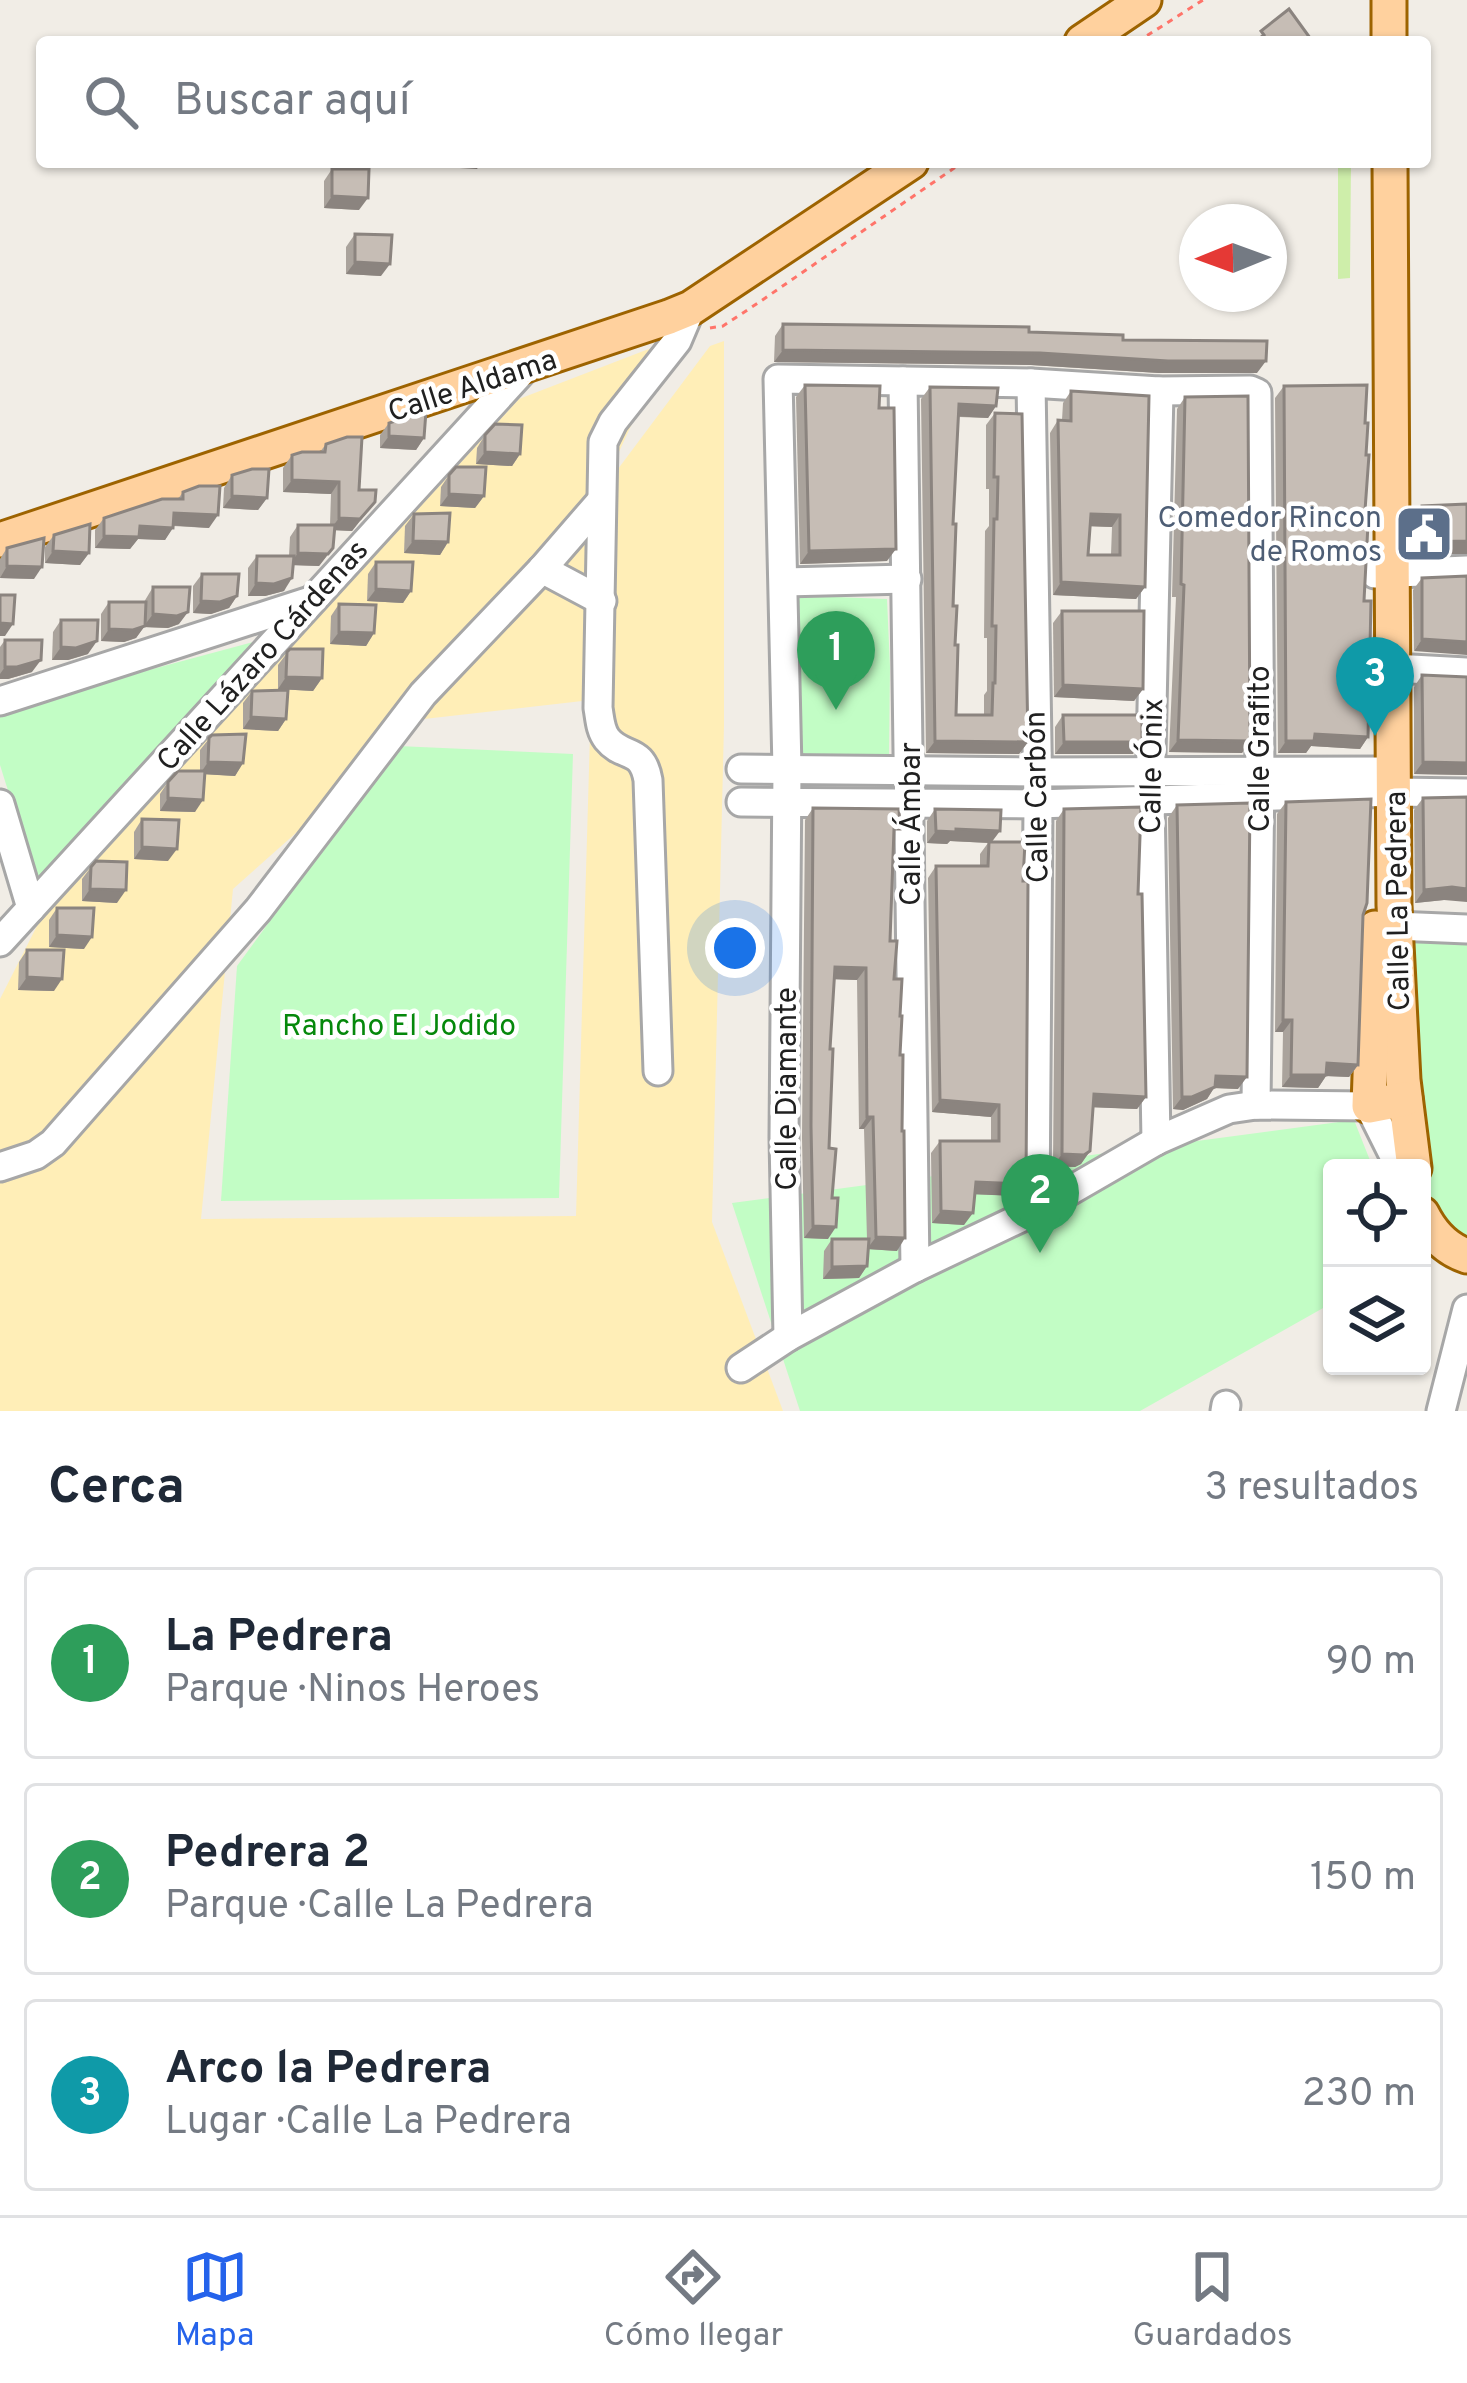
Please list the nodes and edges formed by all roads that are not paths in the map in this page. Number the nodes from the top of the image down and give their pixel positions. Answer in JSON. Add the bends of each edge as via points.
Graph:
{"nodes":[{"id":1,"x":1144,"y":0,"type":"edge"},
{"id":2,"x":1371,"y":0,"type":"edge"},
{"id":3,"x":1389,"y":0,"type":"edge"},
{"id":4,"x":1091,"y":36,"type":"edge"},
{"id":5,"x":1371,"y":36,"type":"edge"},
{"id":6,"x":1389,"y":36,"type":"edge"},
{"id":7,"x":902,"y":168,"type":"edge"},
{"id":8,"x":1371,"y":168,"type":"edge"},
{"id":9,"x":1390,"y":168,"type":"edge"},
{"id":10,"x":1381,"y":291,"type":"junction"},
{"id":11,"x":691,"y":308,"type":"junction"},
{"id":12,"x":525,"y":368,"type":"junction"},
{"id":13,"x":903,"y":381,"type":"junction"},
{"id":14,"x":1031,"y":383,"type":"junction"},
{"id":15,"x":1159,"y":391,"type":"junction"},
{"id":16,"x":601,"y":501,"type":"junction"},
{"id":17,"x":0,"y":540,"type":"edge"},
{"id":18,"x":542,"y":569,"type":"junction"},
{"id":19,"x":1467,"y":570,"type":"edge"},
{"id":20,"x":1384,"y":573,"type":"junction"},
{"id":21,"x":907,"y":579,"type":"junction"},
{"id":22,"x":784,"y":582,"type":"junction"},
{"id":23,"x":312,"y":600,"type":"junction"},
{"id":24,"x":602,"y":601,"type":"junction"},
{"id":25,"x":1393,"y":668,"type":"junction"},
{"id":26,"x":1467,"y":672,"type":"edge"},
{"id":27,"x":0,"y":700,"type":"edge"},
{"id":28,"x":741,"y":769,"type":"dead end"},
{"id":29,"x":787,"y":769,"type":"junction"},
{"id":30,"x":910,"y":769,"type":"junction"},
{"id":31,"x":1036,"y":772,"type":"junction"},
{"id":32,"x":1384,"y":782,"type":"junction"},
{"id":33,"x":1259,"y":784,"type":"junction"},
{"id":34,"x":1150,"y":785,"type":"junction"},
{"id":35,"x":1467,"y":793,"type":"edge"},
{"id":36,"x":741,"y":802,"type":"dead end"},
{"id":37,"x":787,"y":802,"type":"junction"},
{"id":38,"x":909,"y":803,"type":"junction"},
{"id":39,"x":0,"y":804,"type":"edge"},
{"id":40,"x":1038,"y":804,"type":"junction"},
{"id":41,"x":31,"y":908,"type":"junction"},
{"id":42,"x":1395,"y":926,"type":"junction"},
{"id":43,"x":1467,"y":928,"type":"edge"},
{"id":44,"x":0,"y":941,"type":"edge"},
{"id":45,"x":658,"y":1072,"type":"dead end"},
{"id":46,"x":1406,"y":1099,"type":"junction"},
{"id":47,"x":1256,"y":1105,"type":"junction"},
{"id":48,"x":1369,"y":1106,"type":"junction"},
{"id":49,"x":1156,"y":1141,"type":"junction"},
{"id":50,"x":1396,"y":1159,"type":"edge"},
{"id":51,"x":1413,"y":1159,"type":"edge"},
{"id":52,"x":0,"y":1167,"type":"edge"},
{"id":53,"x":1035,"y":1210,"type":"junction"},
{"id":54,"x":1431,"y":1229,"type":"edge"},
{"id":55,"x":1460,"y":1254,"type":"edge"},
{"id":56,"x":915,"y":1268,"type":"junction"},
{"id":57,"x":1467,"y":1309,"type":"edge"},
{"id":58,"x":788,"y":1336,"type":"junction"},
{"id":59,"x":741,"y":1368,"type":"dead end"},
{"id":60,"x":1441,"y":1411,"type":"edge"}],
"edges":[{"from":1,"to":4,"type":"main road"},
{"from":2,"to":5,"type":"main road"},
{"from":3,"to":6,"type":"main road"},
{"from":7,"to":11,"type":"main road","name":"Calle Aldama"},
{"from":8,"to":10,"type":"main road","name":"Calle La Pedrera"},
{"from":9,"to":10,"type":"main road","name":"Calle La Pedrera"},
{"from":10,"to":20,"type":"main road","name":"Calle La Pedrera"},
{"from":11,"to":12,"type":"main road","name":"Calle Aldama"},
{"from":11,"to":16,"type":"street","via":[[677,341],[603,442]]},
{"from":12,"to":17,"type":"main road","name":"Calle Aldama"},
{"from":12,"to":23,"type":"street","name":"Calle Lázaro Cárdenas"},
{"from":13,"to":14,"type":"street"},
{"from":13,"to":21,"type":"street","name":"Calle Ámbar"},
{"from":13,"to":22,"type":"street","name":"Calle Diamante","via":[[778,379]]},
{"from":14,"to":15,"type":"street"},
{"from":14,"to":31,"type":"street","name":"Calle Carbón"},
{"from":15,"to":33,"type":"street","name":"Calle Grafito","via":[[1257,393]]},
{"from":15,"to":34,"type":"street","name":"Calle Ónix"},
{"from":16,"to":18,"type":"street"},
{"from":16,"to":24,"type":"street"},
{"from":18,"to":24,"type":"street"},
{"from":18,"to":52,"type":"street","via":[[423,694],[258,910],[53,1143]]},
{"from":19,"to":20,"type":"street"},
{"from":20,"to":25,"type":"main road","name":"Calle La Pedrera"},
{"from":20,"to":32,"type":"main road","name":"Calle La Pedrera"},
{"from":21,"to":22,"type":"street"},
{"from":21,"to":30,"type":"street","name":"Calle Ámbar"},
{"from":22,"to":29,"type":"street","name":"Calle Diamante"},
{"from":23,"to":27,"type":"street"},
{"from":23,"to":41,"type":"street","name":"Calle Lázaro Cárdenas"},
{"from":24,"to":45,"type":"street","via":[[602,733],[645,764],[648,780]]},
{"from":25,"to":26,"type":"street"},
{"from":25,"to":32,"type":"main road","name":"Calle La Pedrera"},
{"from":28,"to":29,"type":"street"},
{"from":29,"to":30,"type":"street"},
{"from":29,"to":37,"type":"street","name":"Calle Diamante"},
{"from":30,"to":31,"type":"street"},
{"from":30,"to":38,"type":"street","name":"Calle Ámbar"},
{"from":31,"to":34,"type":"street"},
{"from":31,"to":40,"type":"street","name":"Calle Carbón"},
{"from":32,"to":33,"type":"street"},
{"from":32,"to":35,"type":"street"},
{"from":32,"to":42,"type":"main road","name":"Calle La Pedrera"},
{"from":32,"to":48,"type":"main road","name":"Calle La Pedrera"},
{"from":33,"to":34,"type":"street"},
{"from":33,"to":47,"type":"street","name":"Calle Grafito"},
{"from":34,"to":40,"type":"street"},
{"from":34,"to":49,"type":"street","name":"Calle Ónix"},
{"from":36,"to":37,"type":"street"},
{"from":37,"to":38,"type":"street"},
{"from":37,"to":58,"type":"street","name":"Calle Diamante"},
{"from":38,"to":40,"type":"street"},
{"from":38,"to":56,"type":"street","name":"Calle Ámbar"},
{"from":39,"to":41,"type":"street"},
{"from":40,"to":53,"type":"street","name":"Calle Carbón"},
{"from":41,"to":44,"type":"street","name":"Calle Lázaro Cárdenas"},
{"from":42,"to":43,"type":"street"},
{"from":42,"to":46,"type":"main road","name":"Calle La Pedrera"},
{"from":46,"to":48,"type":"main road"},
{"from":46,"to":51,"type":"main road","name":"Calle La Pedrera"},
{"from":47,"to":48,"type":"street"},
{"from":47,"to":49,"type":"street"},
{"from":48,"to":50,"type":"street"},
{"from":49,"to":53,"type":"street"},
{"from":53,"to":56,"type":"street"},
{"from":54,"to":55,"type":"main road"},
{"from":56,"to":58,"type":"street"},
{"from":57,"to":60,"type":"street"},
{"from":58,"to":59,"type":"street"}]}
